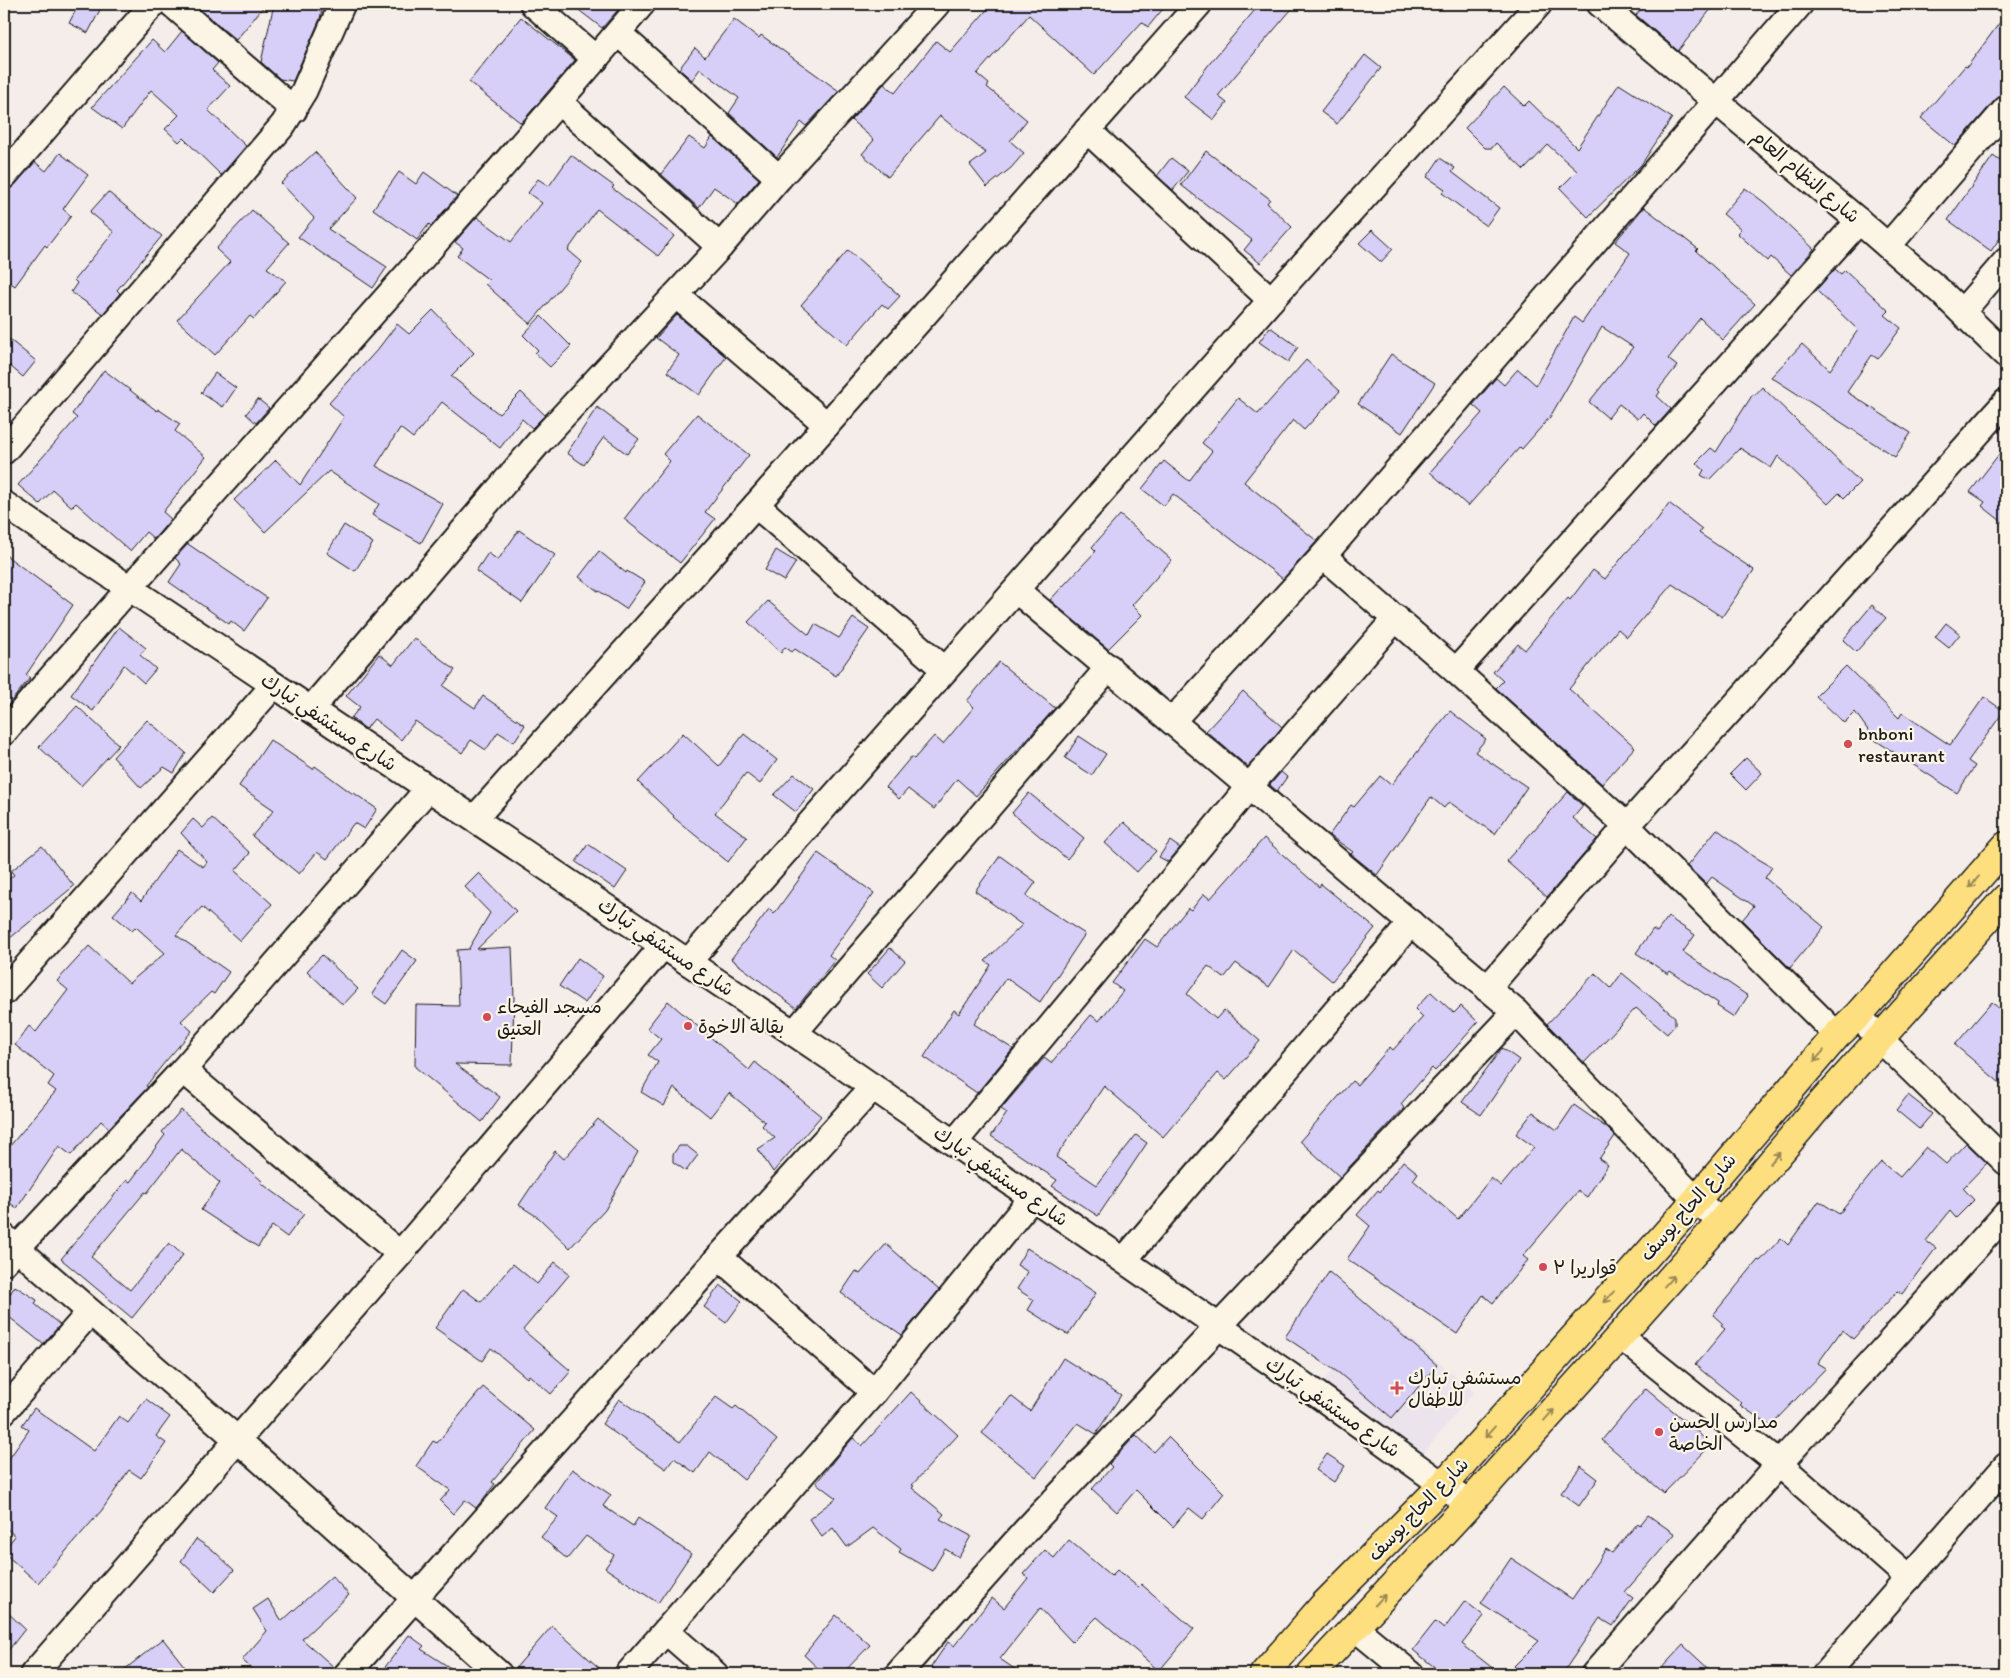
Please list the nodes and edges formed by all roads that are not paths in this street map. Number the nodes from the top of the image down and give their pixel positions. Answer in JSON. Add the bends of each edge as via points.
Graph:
{"nodes":[{"id":1,"x":153,"y":4,"type":"edge"},
{"id":2,"x":172,"y":4,"type":"edge"},
{"id":3,"x":342,"y":4,"type":"edge"},
{"id":4,"x":533,"y":4,"type":"edge"},
{"id":5,"x":642,"y":4,"type":"edge"},
{"id":6,"x":937,"y":4,"type":"edge"},
{"id":7,"x":1199,"y":4,"type":"edge"},
{"id":8,"x":1539,"y":4,"type":"edge"},
{"id":9,"x":1600,"y":4,"type":"edge"},
{"id":10,"x":1800,"y":4,"type":"edge"},
{"id":11,"x":618,"y":33,"type":"junction"},
{"id":12,"x":596,"y":59,"type":"junction"},
{"id":13,"x":1715,"y":100,"type":"junction"},
{"id":14,"x":559,"y":102,"type":"junction"},
{"id":15,"x":294,"y":110,"type":"junction"},
{"id":16,"x":2005,"y":115,"type":"edge"},
{"id":17,"x":1087,"y":130,"type":"junction"},
{"id":18,"x":4,"y":176,"type":"edge"},
{"id":19,"x":779,"y":178,"type":"junction"},
{"id":20,"x":1860,"y":221,"type":"junction"},
{"id":21,"x":1888,"y":246,"type":"junction"},
{"id":22,"x":720,"y":247,"type":"junction"},
{"id":23,"x":2006,"y":261,"type":"edge"},
{"id":24,"x":676,"y":296,"type":"junction"},
{"id":25,"x":1271,"y":300,"type":"junction"},
{"id":26,"x":1962,"y":312,"type":"junction"},
{"id":27,"x":2006,"y":355,"type":"edge"},
{"id":28,"x":2006,"y":402,"type":"edge"},
{"id":29,"x":827,"y":425,"type":"junction"},
{"id":30,"x":4,"y":451,"type":"edge"},
{"id":31,"x":4,"y":504,"type":"edge"},
{"id":32,"x":756,"y":505,"type":"junction"},
{"id":33,"x":1323,"y":556,"type":"junction"},
{"id":34,"x":128,"y":587,"type":"junction"},
{"id":35,"x":1016,"y":590,"type":"junction"},
{"id":36,"x":1396,"y":618,"type":"junction"},
{"id":37,"x":1109,"y":667,"type":"junction"},
{"id":38,"x":946,"y":670,"type":"junction"},
{"id":39,"x":1456,"y":672,"type":"junction"},
{"id":40,"x":274,"y":685,"type":"junction"},
{"id":41,"x":311,"y":710,"type":"junction"},
{"id":42,"x":1172,"y":721,"type":"junction"},
{"id":43,"x":4,"y":732,"type":"edge"},
{"id":44,"x":1248,"y":788,"type":"junction"},
{"id":45,"x":428,"y":789,"type":"junction"},
{"id":46,"x":475,"y":818,"type":"junction"},
{"id":47,"x":1627,"y":826,"type":"junction"},
{"id":48,"x":2006,"y":846,"type":"edge"},
{"id":49,"x":2006,"y":898,"type":"edge"},
{"id":50,"x":1411,"y":923,"type":"junction"},
{"id":51,"x":663,"y":946,"type":"junction"},
{"id":52,"x":688,"y":962,"type":"junction"},
{"id":53,"x":1487,"y":989,"type":"junction"},
{"id":54,"x":4,"y":992,"type":"edge"},
{"id":55,"x":1516,"y":1012,"type":"junction"},
{"id":56,"x":1858,"y":1015,"type":"junction"},
{"id":57,"x":794,"y":1033,"type":"junction"},
{"id":58,"x":1837,"y":1035,"type":"junction"},
{"id":59,"x":1879,"y":1038,"type":"junction"},
{"id":60,"x":182,"y":1070,"type":"junction"},
{"id":61,"x":873,"y":1087,"type":"junction"},
{"id":62,"x":954,"y":1143,"type":"junction"},
{"id":63,"x":2006,"y":1162,"type":"edge"},
{"id":64,"x":1032,"y":1198,"type":"junction"},
{"id":65,"x":1696,"y":1200,"type":"junction"},
{"id":66,"x":2006,"y":1214,"type":"edge"},
{"id":67,"x":1721,"y":1222,"type":"junction"},
{"id":68,"x":8,"y":1249,"type":"edge"},
{"id":69,"x":400,"y":1254,"type":"junction"},
{"id":70,"x":719,"y":1257,"type":"junction"},
{"id":71,"x":1124,"y":1260,"type":"junction"},
{"id":72,"x":90,"y":1312,"type":"junction"},
{"id":73,"x":1219,"y":1326,"type":"junction"},
{"id":74,"x":1620,"y":1336,"type":"junction"},
{"id":75,"x":874,"y":1392,"type":"junction"},
{"id":76,"x":4,"y":1411,"type":"edge"},
{"id":77,"x":238,"y":1440,"type":"junction"},
{"id":78,"x":1779,"y":1464,"type":"junction"},
{"id":79,"x":2006,"y":1466,"type":"edge"},
{"id":80,"x":1444,"y":1485,"type":"junction"},
{"id":81,"x":1469,"y":1504,"type":"junction"},
{"id":82,"x":1909,"y":1578,"type":"junction"},
{"id":83,"x":414,"y":1599,"type":"junction"},
{"id":84,"x":1354,"y":1627,"type":"junction"},
{"id":85,"x":666,"y":1630,"type":"junction"},
{"id":86,"x":33,"y":1674,"type":"edge"},
{"id":87,"x":347,"y":1674,"type":"edge"},
{"id":88,"x":499,"y":1674,"type":"edge"},
{"id":89,"x":628,"y":1674,"type":"edge"},
{"id":90,"x":715,"y":1674,"type":"edge"},
{"id":91,"x":898,"y":1674,"type":"edge"},
{"id":92,"x":1264,"y":1674,"type":"edge"},
{"id":93,"x":1312,"y":1674,"type":"edge"},
{"id":94,"x":1411,"y":1674,"type":"edge"},
{"id":95,"x":1594,"y":1674,"type":"edge"},
{"id":96,"x":1826,"y":1674,"type":"edge"}],
"edges":[{"from":1,"to":18,"type":"street"},
{"from":2,"to":15,"type":"street"},
{"from":3,"to":15,"type":"street"},
{"from":4,"to":12,"type":"street"},
{"from":5,"to":11,"type":"street"},
{"from":6,"to":19,"type":"street"},
{"from":7,"to":17,"type":"street"},
{"from":8,"to":25,"type":"street"},
{"from":9,"to":13,"type":"street","name":"شارع النظام العام"},
{"from":10,"to":13,"type":"street"},
{"from":11,"to":12,"type":"street"},
{"from":11,"to":19,"type":"street"},
{"from":12,"to":14,"type":"street"},
{"from":13,"to":20,"type":"street","name":"شارع النظام العام"},
{"from":13,"to":33,"type":"street"},
{"from":14,"to":22,"type":"street"},
{"from":14,"to":34,"type":"street"},
{"from":15,"to":30,"type":"street"},
{"from":16,"to":21,"type":"street"},
{"from":17,"to":25,"type":"street"},
{"from":17,"to":29,"type":"street"},
{"from":19,"to":22,"type":"street"},
{"from":20,"to":21,"type":"street","name":"شارع النظام العام"},
{"from":20,"to":39,"type":"street"},
{"from":21,"to":26,"type":"street","name":"شارع النظام العام"},
{"from":22,"to":24,"type":"street"},
{"from":23,"to":26,"type":"street"},
{"from":24,"to":29,"type":"street"},
{"from":24,"to":41,"type":"street","via":[[540,441]]},
{"from":25,"to":35,"type":"street"},
{"from":26,"to":27,"type":"street","name":"شارع النظام العام"},
{"from":28,"to":47,"type":"street"},
{"from":29,"to":32,"type":"street"},
{"from":31,"to":34,"type":"street","name":"شارع مستشفي تبارك"},
{"from":32,"to":38,"type":"street"},
{"from":32,"to":46,"type":"street"},
{"from":33,"to":36,"type":"street"},
{"from":33,"to":42,"type":"street"},
{"from":34,"to":40,"type":"street","name":"شارع مستشفي تبارك"},
{"from":34,"to":43,"type":"street"},
{"from":35,"to":37,"type":"street"},
{"from":35,"to":38,"type":"street"},
{"from":36,"to":39,"type":"street"},
{"from":36,"to":44,"type":"street"},
{"from":37,"to":42,"type":"street"},
{"from":37,"to":57,"type":"street"},
{"from":38,"to":52,"type":"street"},
{"from":39,"to":47,"type":"street"},
{"from":40,"to":41,"type":"street","name":"شارع مستشفي تبارك"},
{"from":40,"to":54,"type":"street"},
{"from":41,"to":45,"type":"street","name":"شارع مستشفي تبارك"},
{"from":42,"to":44,"type":"street"},
{"from":44,"to":50,"type":"street"},
{"from":44,"to":62,"type":"street"},
{"from":45,"to":46,"type":"street","name":"شارع مستشفي تبارك"},
{"from":45,"to":60,"type":"street"},
{"from":46,"to":51,"type":"street","name":"شارع مستشفي تبارك"},
{"from":47,"to":53,"type":"street"},
{"from":47,"to":58,"type":"street"},
{"from":48,"to":56,"type":"main road","name":"شارع الحاج يوسف","one_way":true},
{"from":49,"to":59,"type":"main road","name":"شارع الحاج يوسف"},
{"from":50,"to":53,"type":"street"},
{"from":50,"to":71,"type":"street"},
{"from":51,"to":52,"type":"street","name":"شارع مستشفي تبارك"},
{"from":51,"to":69,"type":"street"},
{"from":52,"to":57,"type":"street","name":"شارع مستشفي تبارك"},
{"from":53,"to":55,"type":"street"},
{"from":55,"to":65,"type":"street"},
{"from":55,"to":73,"type":"street"},
{"from":56,"to":58,"type":"main road","name":"شارع الحاج يوسف"},
{"from":56,"to":59,"type":"street"},
{"from":57,"to":61,"type":"street","name":"شارع مستشفي تبارك"},
{"from":58,"to":65,"type":"main road","name":"شارع الحاج يوسف","one_way":true},
{"from":59,"to":63,"type":"street"},
{"from":67,"to":59,"type":"main road","name":"شارع الحاج يوسف","one_way":true},
{"from":60,"to":68,"type":"street"},
{"from":60,"to":69,"type":"street"},
{"from":61,"to":62,"type":"street","name":"شارع مستشفي تبارك"},
{"from":61,"to":70,"type":"street"},
{"from":62,"to":64,"type":"street","name":"شارع مستشفي تبارك"},
{"from":64,"to":71,"type":"street","name":"شارع مستشفي تبارك"},
{"from":64,"to":75,"type":"street"},
{"from":65,"to":67,"type":"street"},
{"from":65,"to":80,"type":"main road","name":"شارع الحاج يوسف","one_way":true},
{"from":66,"to":78,"type":"street"},
{"from":74,"to":67,"type":"main road","name":"شارع الحاج يوسف","one_way":true},
{"from":68,"to":72,"type":"street"},
{"from":69,"to":77,"type":"street"},
{"from":70,"to":75,"type":"street"},
{"from":70,"to":83,"type":"street"},
{"from":71,"to":73,"type":"street","name":"شارع مستشفي تبارك"},
{"from":72,"to":76,"type":"street"},
{"from":72,"to":77,"type":"street"},
{"from":73,"to":80,"type":"street","name":"شارع مستشفي تبارك"},
{"from":73,"to":91,"type":"street","via":[[1027,1529]]},
{"from":74,"to":78,"type":"street"},
{"from":81,"to":74,"type":"main road","name":"شارع الحاج يوسف","one_way":true},
{"from":75,"to":85,"type":"street"},
{"from":77,"to":83,"type":"street"},
{"from":77,"to":86,"type":"street"},
{"from":78,"to":82,"type":"street"},
{"from":78,"to":95,"type":"street"},
{"from":79,"to":82,"type":"street"},
{"from":80,"to":81,"type":"street","name":"شارع مستشفي تبارك"},
{"from":80,"to":92,"type":"main road","name":"شارع الحاج يوسف","via":[[1326,1604]]},
{"from":84,"to":81,"type":"main road","name":"شارع الحاج يوسف","one_way":true},
{"from":82,"to":96,"type":"street"},
{"from":83,"to":87,"type":"street"},
{"from":83,"to":88,"type":"street"},
{"from":84,"to":93,"type":"main road","name":"شارع الحاج يوسف"},
{"from":84,"to":94,"type":"street"},
{"from":85,"to":89,"type":"street"},
{"from":85,"to":90,"type":"street"}]}
